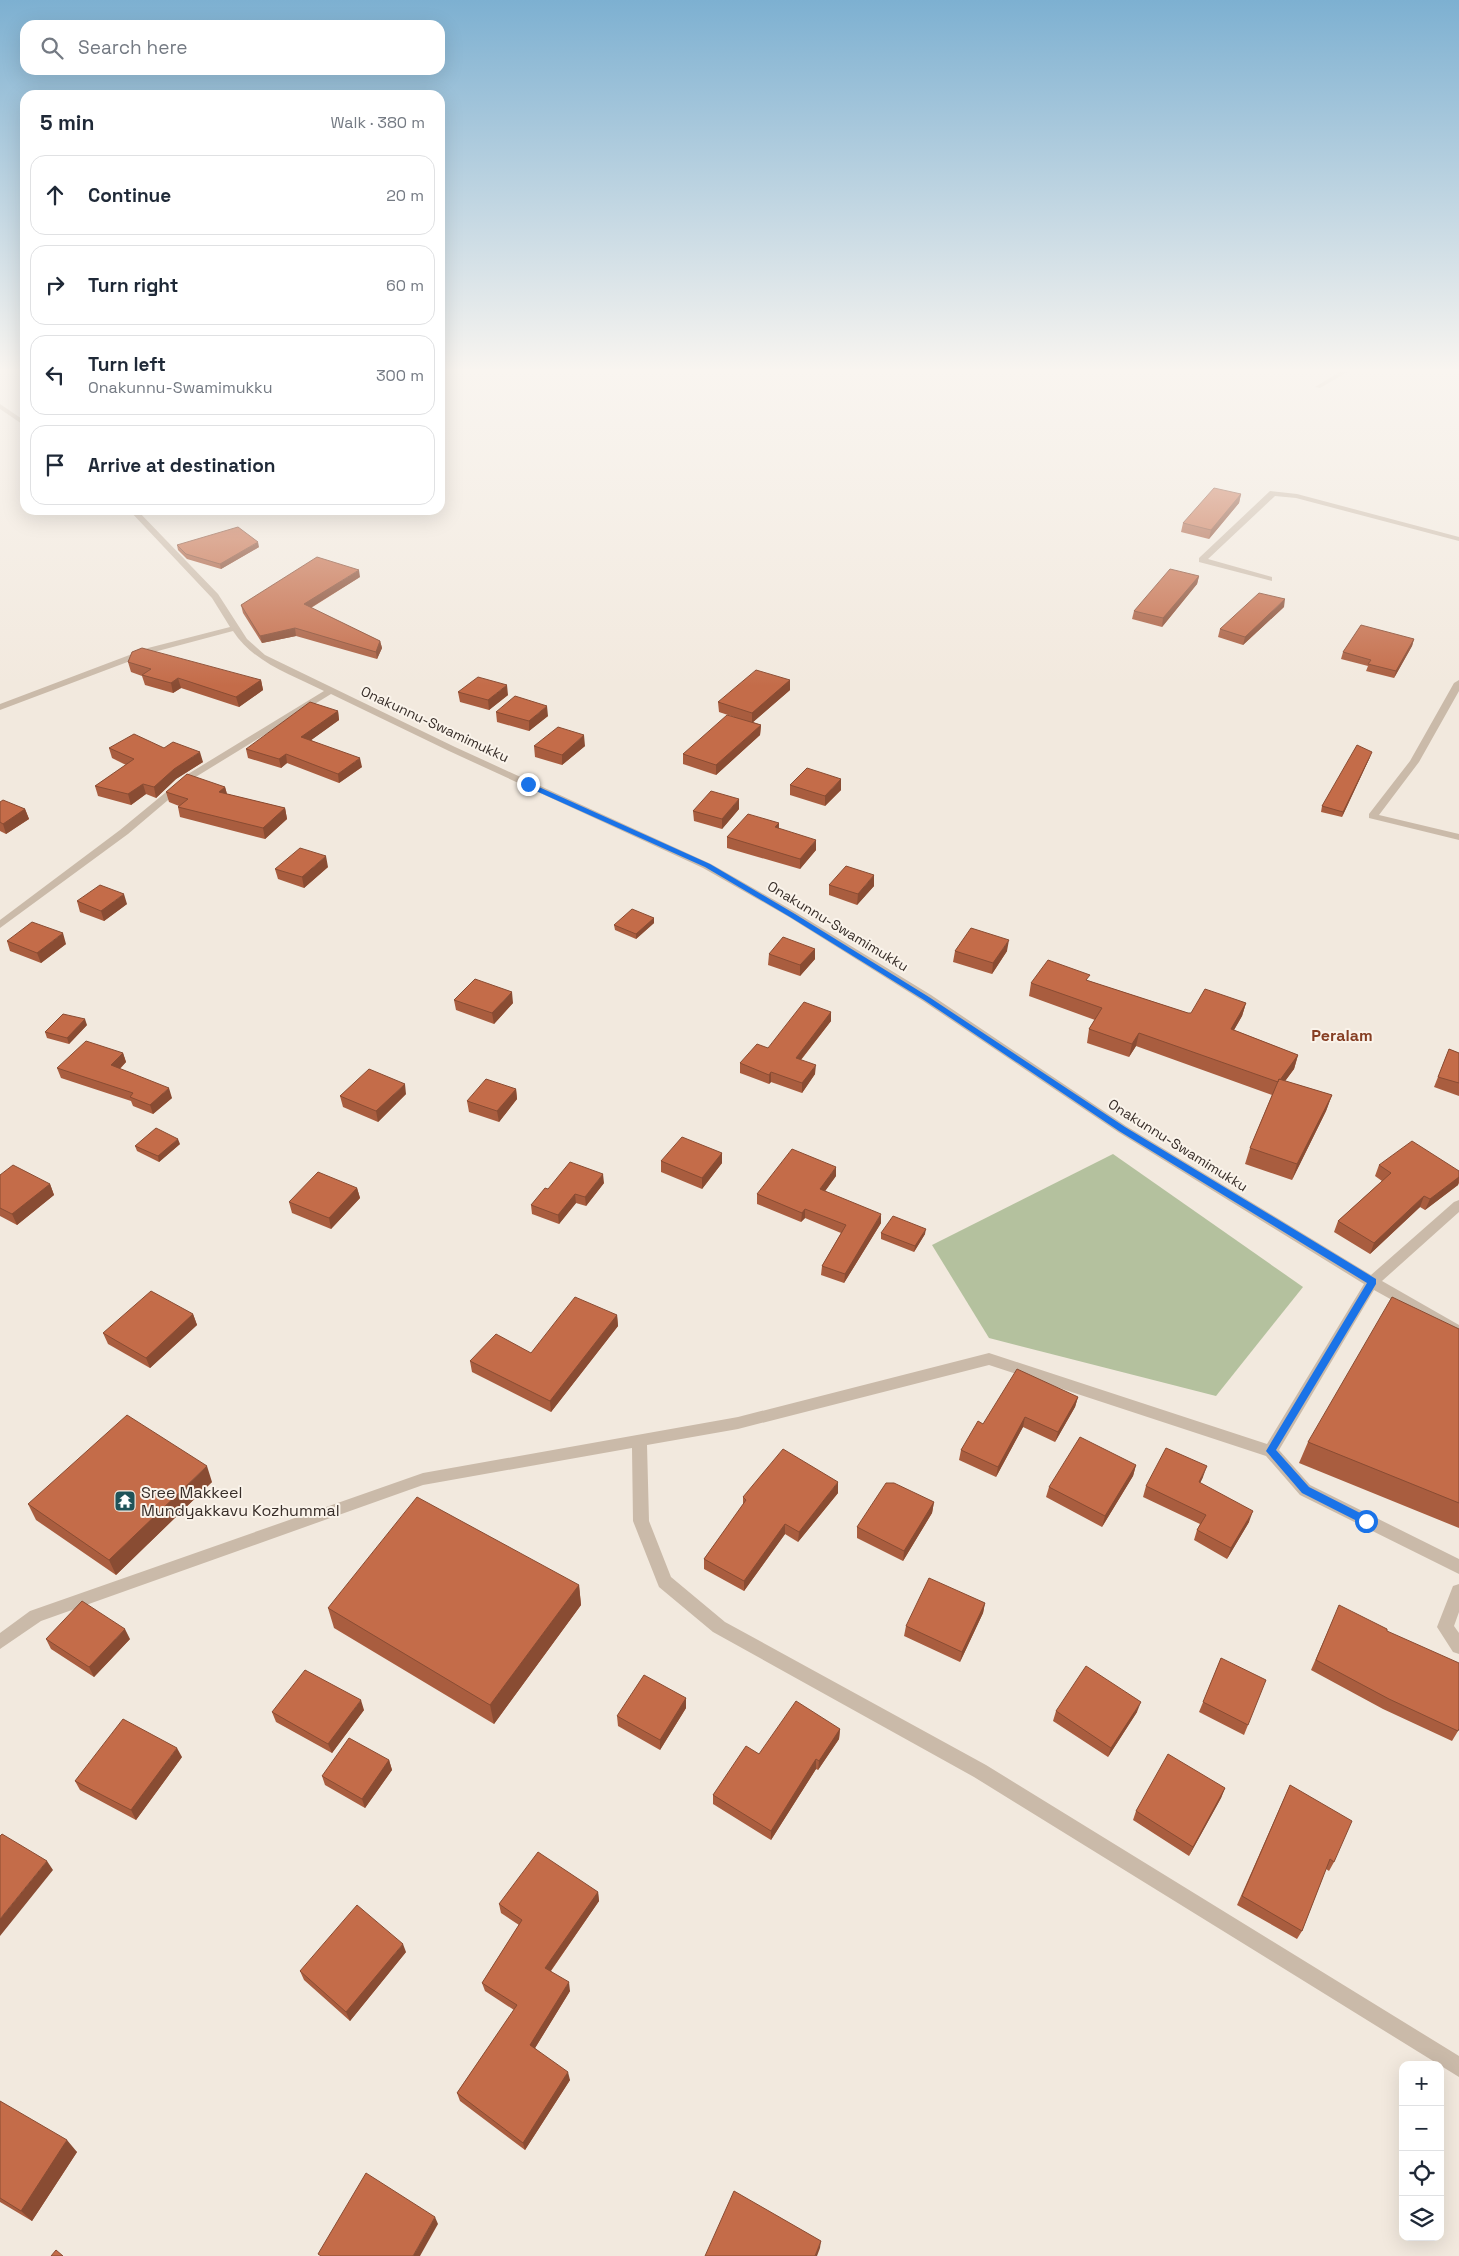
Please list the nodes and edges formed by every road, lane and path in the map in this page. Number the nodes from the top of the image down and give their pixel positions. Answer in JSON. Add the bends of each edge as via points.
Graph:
{"nodes":[{"id":1,"x":137,"y":515,"type":"edge"},
{"id":2,"x":1459,"y":539,"type":"edge"},
{"id":3,"x":1269,"y":579,"type":"dead end"},
{"id":4,"x":236,"y":628,"type":"junction"},
{"id":5,"x":1459,"y":683,"type":"edge"},
{"id":6,"x":330,"y":691,"type":"junction"},
{"id":7,"x":0,"y":707,"type":"edge"},
{"id":8,"x":1459,"y":837,"type":"edge"},
{"id":9,"x":0,"y":926,"type":"edge"},
{"id":10,"x":1459,"y":1205,"type":"edge"},
{"id":11,"x":1372,"y":1282,"type":"junction"},
{"id":12,"x":1459,"y":1332,"type":"edge"},
{"id":13,"x":639,"y":1440,"type":"junction"},
{"id":14,"x":1270,"y":1451,"type":"junction"},
{"id":15,"x":1459,"y":1566,"type":"edge"},
{"id":16,"x":1459,"y":1591,"type":"edge"},
{"id":17,"x":0,"y":1642,"type":"edge"},
{"id":18,"x":1459,"y":1647,"type":"edge"},
{"id":19,"x":1459,"y":2067,"type":"edge"}],
"edges":[{"from":1,"to":4,"type":"street","name":"Onakunnu-Swamimukku","via":[[215,596]]},
{"from":2,"to":3,"type":"street","via":[[1297,496],[1274,494],[1202,560]]},
{"from":4,"to":6,"type":"street","name":"Onakunnu-Swamimukku","via":[[262,656]]},
{"from":4,"to":7,"type":"street","via":[[151,650]]},
{"from":5,"to":8,"type":"street","via":[[1414,762],[1373,816]]},
{"from":6,"to":9,"type":"street","via":[[191,776],[124,832]]},
{"from":6,"to":11,"type":"street","name":"Onakunnu-Swamimukku","via":[[707,866],[926,998],[1122,1129]]},
{"from":10,"to":11,"type":"street"},
{"from":11,"to":12,"type":"street","name":"Onakunnu-Swamimukku"},
{"from":11,"to":14,"type":"street"},
{"from":13,"to":14,"type":"street","via":[[738,1422],[989,1359]]},
{"from":13,"to":17,"type":"street","via":[[423,1479],[36,1616]]},
{"from":13,"to":19,"type":"street","via":[[641,1521],[665,1582],[719,1627],[980,1771]]},
{"from":14,"to":15,"type":"street","via":[[1305,1490]]},
{"from":16,"to":18,"type":"street","via":[[1444,1627]]}]}
